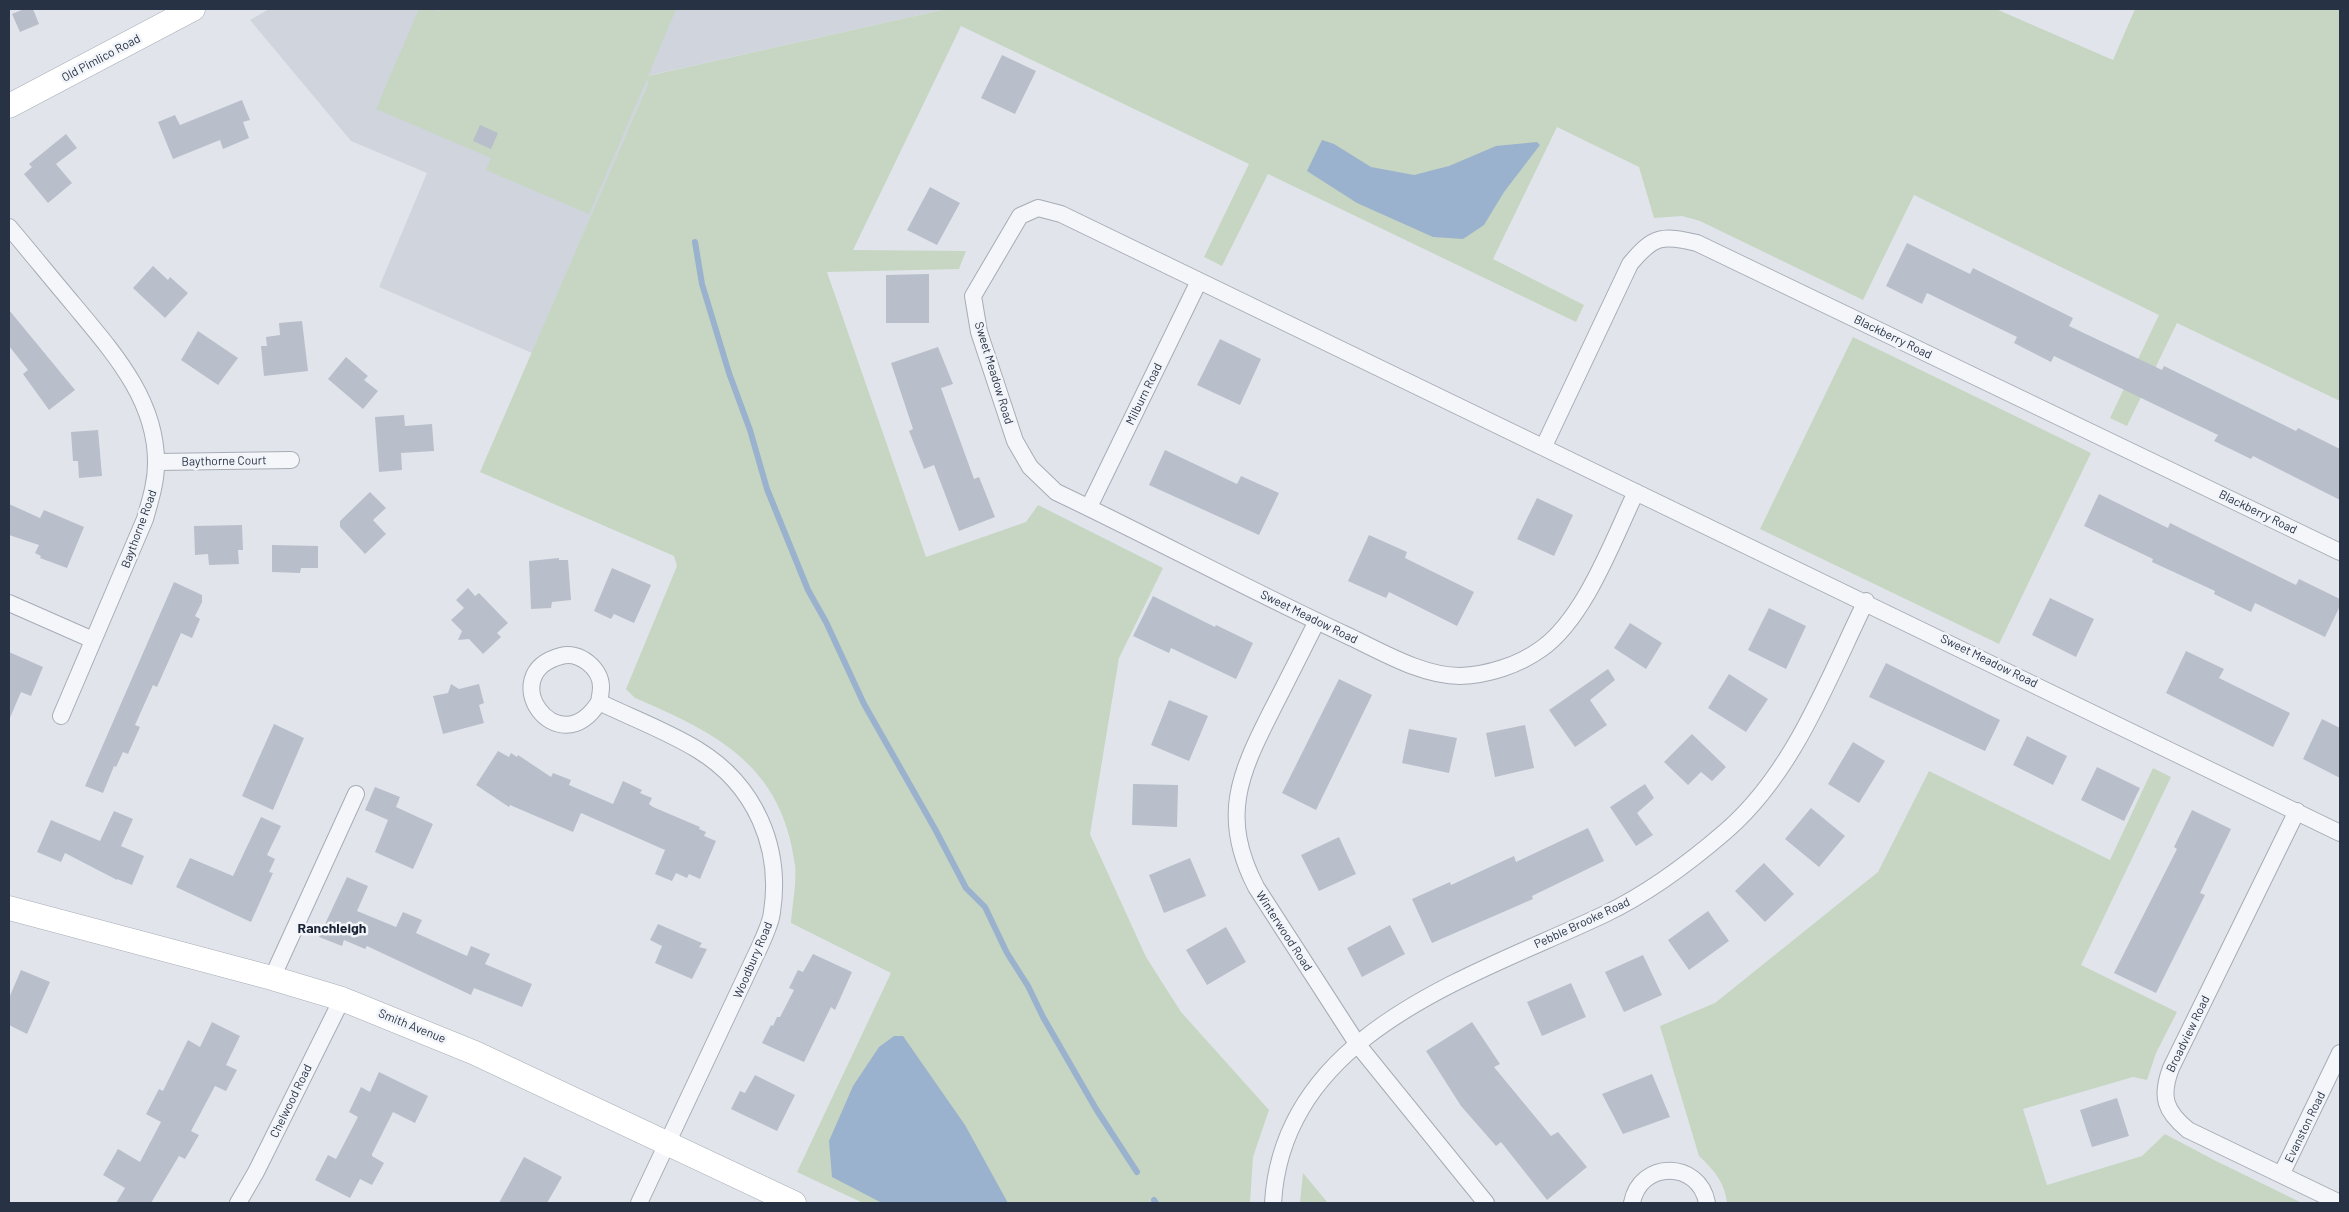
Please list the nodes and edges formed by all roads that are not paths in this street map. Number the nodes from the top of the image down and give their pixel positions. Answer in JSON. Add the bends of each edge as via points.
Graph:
{"nodes":[{"id":1,"x":193,"y":9,"type":"edge"},
{"id":2,"x":9,"y":106,"type":"edge"},
{"id":3,"x":9,"y":226,"type":"edge"},
{"id":4,"x":1199,"y":281,"type":"junction"},
{"id":5,"x":1544,"y":446,"type":"junction"},
{"id":6,"x":291,"y":460,"type":"dead end"},
{"id":7,"x":156,"y":462,"type":"junction"},
{"id":8,"x":1636,"y":492,"type":"junction"},
{"id":9,"x":1089,"y":507,"type":"junction"},
{"id":10,"x":2340,"y":552,"type":"edge"},
{"id":11,"x":1866,"y":601,"type":"junction"},
{"id":12,"x":9,"y":602,"type":"edge"},
{"id":13,"x":1316,"y":621,"type":"junction"},
{"id":14,"x":93,"y":640,"type":"junction"},
{"id":15,"x":599,"y":702,"type":"junction"},
{"id":16,"x":61,"y":716,"type":"dead end"},
{"id":17,"x":356,"y":794,"type":"dead end"},
{"id":18,"x":2297,"y":811,"type":"junction"},
{"id":19,"x":2340,"y":833,"type":"edge"},
{"id":20,"x":9,"y":908,"type":"edge"},
{"id":21,"x":272,"y":978,"type":"junction"},
{"id":22,"x":342,"y":999,"type":"junction"},
{"id":23,"x":1358,"y":1045,"type":"junction"},
{"id":24,"x":2340,"y":1053,"type":"edge"},
{"id":25,"x":669,"y":1143,"type":"junction"},
{"id":26,"x":2282,"y":1173,"type":"junction"},
{"id":27,"x":238,"y":1203,"type":"edge"},
{"id":28,"x":638,"y":1203,"type":"edge"},
{"id":29,"x":794,"y":1203,"type":"edge"},
{"id":30,"x":1272,"y":1203,"type":"edge"},
{"id":31,"x":1486,"y":1203,"type":"edge"},
{"id":32,"x":1632,"y":1203,"type":"edge"},
{"id":33,"x":1707,"y":1203,"type":"edge"},
{"id":34,"x":2340,"y":1203,"type":"edge"}],
"edges":[{"from":1,"to":2,"type":"main road","name":"Old Pimlico Road"},
{"from":3,"to":7,"type":"street","name":"Baythorne Road","via":[[132,380],[152,432]]},
{"from":4,"to":5,"type":"street","name":"Sweet Meadow Road"},
{"from":4,"to":9,"type":"street","name":"Milburn Road"},
{"from":4,"to":9,"type":"street","name":"Sweet Meadow Road","via":[[1061,214],[1038,208],[1020,216],[973,296],[979,332],[1015,441],[1030,467],[1056,492]]},
{"from":5,"to":8,"type":"street","name":"Sweet Meadow Road"},
{"from":5,"to":10,"type":"street","name":"Blackberry Road","via":[[1630,264],[1657,239],[1672,238],[1697,244]]},
{"from":6,"to":7,"type":"street","name":"Baythorne Court"},
{"from":7,"to":14,"type":"street","name":"Baythorne Road","via":[[154,487],[145,519]]},
{"from":8,"to":11,"type":"street","name":"Sweet Meadow Road"},
{"from":8,"to":13,"type":"street","name":"Sweet Meadow Road","via":[[1586,594],[1564,628],[1541,649],[1502,670],[1460,676],[1417,668]]},
{"from":9,"to":13,"type":"street","name":"Sweet Meadow Road"},
{"from":11,"to":18,"type":"street","name":"Sweet Meadow Road"},
{"from":11,"to":23,"type":"street","name":"Pebble Brooke Road","via":[[1783,765],[1728,830],[1651,889],[1606,914],[1459,979],[1428,996]]},
{"from":12,"to":14,"type":"street"},
{"from":13,"to":23,"type":"street","name":"Winterwood Road","via":[[1249,754],[1238,786],[1236,813],[1244,864],[1256,887]]},
{"from":14,"to":16,"type":"street","name":"Baythorne Road"},
{"from":15,"to":15,"type":"street","via":[[591,715],[580,722],[556,724],[535,707],[531,692],[533,678],[549,659],[564,655],[580,657],[598,674],[601,686]]},
{"from":15,"to":25,"type":"street","name":"Woodbury Road","via":[[699,750],[716,764],[748,797],[771,845],[774,879],[772,914]]},
{"from":17,"to":21,"type":"street"},
{"from":18,"to":19,"type":"street","name":"Sweet Meadow Road"},
{"from":18,"to":26,"type":"street","name":"Broadview Road","via":[[2165,1084],[2168,1108],[2188,1130]]},
{"from":20,"to":21,"type":"main road","name":"Smith Avenue"},
{"from":21,"to":22,"type":"main road","name":"Smith Avenue"},
{"from":22,"to":25,"type":"main road","name":"Smith Avenue","via":[[475,1053]]},
{"from":22,"to":27,"type":"street","name":"Chelwood Road"},
{"from":23,"to":30,"type":"street","name":"Pebble Brooke Road","via":[[1305,1099],[1292,1122],[1274,1177]]},
{"from":23,"to":31,"type":"street","name":"Winterwood Road"},
{"from":24,"to":26,"type":"street","name":"Evanston Road"},
{"from":25,"to":28,"type":"street","name":"Woodbury Road"},
{"from":25,"to":29,"type":"main road","name":"Smith Avenue"},
{"from":26,"to":34,"type":"street","name":"Broadview Road"},
{"from":32,"to":33,"type":"street","via":[[1641,1182],[1666,1170],[1690,1176],[1699,1184]]}]}
